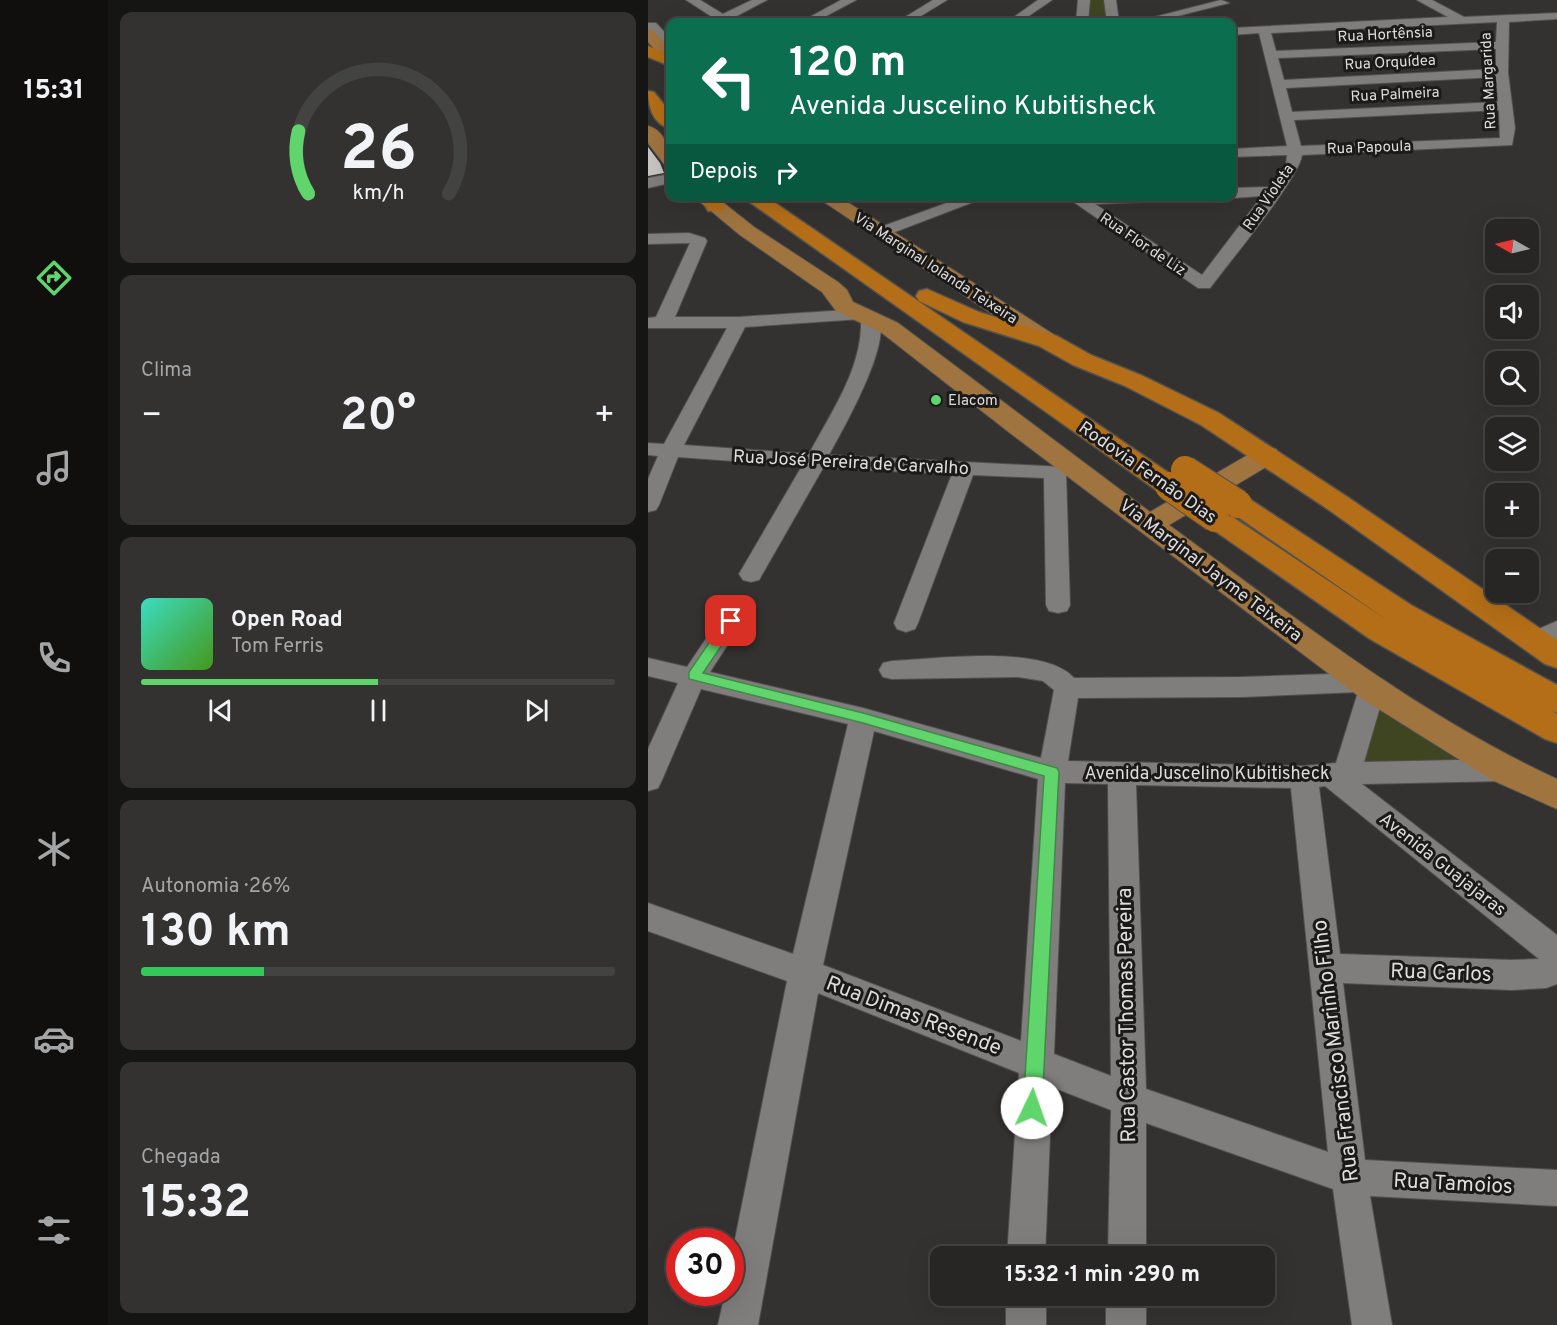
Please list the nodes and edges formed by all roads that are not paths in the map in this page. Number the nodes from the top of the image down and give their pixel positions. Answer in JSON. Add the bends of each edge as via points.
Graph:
{"nodes":[{"id":1,"x":761,"y":0,"type":"edge"},
{"id":2,"x":850,"y":0,"type":"edge"},
{"id":3,"x":954,"y":0,"type":"edge"},
{"id":4,"x":1046,"y":0,"type":"edge"},
{"id":5,"x":1084,"y":0,"type":"edge"},
{"id":6,"x":1110,"y":0,"type":"edge"},
{"id":7,"x":1423,"y":0,"type":"edge"},
{"id":8,"x":693,"y":2,"type":"edge"},
{"id":9,"x":1223,"y":3,"type":"dead end"},
{"id":10,"x":935,"y":6,"type":"edge"},
{"id":11,"x":1476,"y":6,"type":"dead end"},
{"id":12,"x":1557,"y":16,"type":"edge"},
{"id":13,"x":720,"y":18,"type":"edge"},
{"id":14,"x":730,"y":18,"type":"edge"},
{"id":15,"x":815,"y":18,"type":"edge"},
{"id":16,"x":911,"y":18,"type":"edge"},
{"id":17,"x":922,"y":18,"type":"edge"},
{"id":18,"x":1019,"y":18,"type":"edge"},
{"id":19,"x":1082,"y":18,"type":"edge"},
{"id":20,"x":1112,"y":18,"type":"edge"},
{"id":21,"x":1158,"y":18,"type":"edge"},
{"id":22,"x":1496,"y":18,"type":"junction"},
{"id":23,"x":1462,"y":20,"type":"junction"},
{"id":24,"x":1264,"y":29,"type":"junction"},
{"id":25,"x":650,"y":30,"type":"edge"},
{"id":26,"x":1236,"y":31,"type":"edge"},
{"id":27,"x":666,"y":42,"type":"edge"},
{"id":28,"x":1501,"y":45,"type":"junction"},
{"id":29,"x":648,"y":51,"type":"edge"},
{"id":30,"x":666,"y":54,"type":"edge"},
{"id":31,"x":1271,"y":56,"type":"junction"},
{"id":32,"x":666,"y":58,"type":"edge"},
{"id":33,"x":1502,"y":73,"type":"junction"},
{"id":34,"x":1279,"y":84,"type":"junction"},
{"id":35,"x":652,"y":88,"type":"edge"},
{"id":36,"x":666,"y":95,"type":"edge"},
{"id":37,"x":1505,"y":106,"type":"junction"},
{"id":38,"x":666,"y":115,"type":"edge"},
{"id":39,"x":1286,"y":116,"type":"junction"},
{"id":40,"x":648,"y":131,"type":"edge"},
{"id":41,"x":1507,"y":142,"type":"joint"},
{"id":42,"x":1295,"y":150,"type":"junction"},
{"id":43,"x":1236,"y":153,"type":"edge"},
{"id":44,"x":666,"y":155,"type":"edge"},
{"id":45,"x":666,"y":180,"type":"edge"},
{"id":46,"x":648,"y":183,"type":"edge"},
{"id":47,"x":1275,"y":191,"type":"junction"},
{"id":48,"x":1236,"y":193,"type":"edge"},
{"id":49,"x":710,"y":201,"type":"edge"},
{"id":50,"x":759,"y":201,"type":"edge"},
{"id":51,"x":784,"y":201,"type":"edge"},
{"id":52,"x":832,"y":201,"type":"edge"},
{"id":53,"x":968,"y":201,"type":"edge"},
{"id":54,"x":1123,"y":201,"type":"edge"},
{"id":55,"x":1097,"y":204,"type":"edge"},
{"id":56,"x":881,"y":232,"type":"junction"},
{"id":57,"x":648,"y":239,"type":"edge"},
{"id":58,"x":1204,"y":284,"type":"joint"},
{"id":59,"x":927,"y":296,"type":"junction"},
{"id":60,"x":871,"y":318,"type":"junction"},
{"id":61,"x":740,"y":322,"type":"junction"},
{"id":62,"x":656,"y":323,"type":"edge"},
{"id":63,"x":1048,"y":341,"type":"junction"},
{"id":64,"x":648,"y":449,"type":"edge"},
{"id":65,"x":671,"y":450,"type":"junction"},
{"id":66,"x":1268,"y":455,"type":"junction"},
{"id":67,"x":816,"y":461,"type":"junction"},
{"id":68,"x":964,"y":469,"type":"junction"},
{"id":69,"x":1177,"y":478,"type":"junction"},
{"id":70,"x":648,"y":505,"type":"edge"},
{"id":71,"x":1227,"y":511,"type":"junction"},
{"id":72,"x":1150,"y":524,"type":"junction"},
{"id":73,"x":751,"y":574,"type":"dead end"},
{"id":74,"x":1058,"y":605,"type":"dead end"},
{"id":75,"x":909,"y":615,"type":"dead end"},
{"id":76,"x":731,"y":621,"type":"dead end"},
{"id":77,"x":1549,"y":643,"type":"edge"},
{"id":78,"x":648,"y":667,"type":"edge"},
{"id":79,"x":892,"y":670,"type":"dead end"},
{"id":80,"x":694,"y":676,"type":"junction"},
{"id":81,"x":1367,"y":686,"type":"junction"},
{"id":82,"x":1067,"y":688,"type":"junction"},
{"id":83,"x":1557,"y":700,"type":"edge"},
{"id":84,"x":863,"y":718,"type":"junction"},
{"id":85,"x":1557,"y":730,"type":"edge"},
{"id":86,"x":1504,"y":770,"type":"junction"},
{"id":87,"x":1052,"y":772,"type":"junction"},
{"id":88,"x":1122,"y":772,"type":"junction"},
{"id":89,"x":1327,"y":775,"type":"junction"},
{"id":90,"x":648,"y":780,"type":"edge"},
{"id":91,"x":1557,"y":795,"type":"edge"},
{"id":92,"x":648,"y":917,"type":"edge"},
{"id":93,"x":1557,"y":954,"type":"edge"},
{"id":94,"x":1325,"y":968,"type":"junction"},
{"id":95,"x":1557,"y":969,"type":"edge"},
{"id":96,"x":806,"y":973,"type":"junction"},
{"id":97,"x":1034,"y":1062,"type":"junction"},
{"id":98,"x":1129,"y":1100,"type":"junction"},
{"id":99,"x":1348,"y":1177,"type":"junction"},
{"id":100,"x":1557,"y":1188,"type":"edge"},
{"id":101,"x":1026,"y":1246,"type":"edge"},
{"id":102,"x":1127,"y":1246,"type":"edge"},
{"id":103,"x":1026,"y":1306,"type":"edge"},
{"id":104,"x":1126,"y":1306,"type":"edge"},
{"id":105,"x":738,"y":1325,"type":"edge"},
{"id":106,"x":1026,"y":1325,"type":"edge"},
{"id":107,"x":1126,"y":1325,"type":"edge"},
{"id":108,"x":1372,"y":1325,"type":"edge"}],
"edges":[{"from":1,"to":14,"type":"street"},
{"from":2,"to":15,"type":"street"},
{"from":3,"to":10,"type":"street"},
{"from":4,"to":18,"type":"street"},
{"from":5,"to":19,"type":"street"},
{"from":6,"to":20,"type":"street"},
{"from":7,"to":23,"type":"street"},
{"from":8,"to":13,"type":"street"},
{"from":9,"to":21,"type":"street"},
{"from":10,"to":16,"type":"street"},
{"from":10,"to":17,"type":"street"},
{"from":11,"to":22,"type":"street"},
{"from":12,"to":22,"type":"street"},
{"from":22,"to":23,"type":"street"},
{"from":22,"to":28,"type":"street","name":"Rua Margarida"},
{"from":23,"to":24,"type":"street"},
{"from":24,"to":26,"type":"street"},
{"from":24,"to":31,"type":"street","name":"Rua Violeta"},
{"from":25,"to":27,"type":"street"},
{"from":25,"to":30,"type":"main road"},
{"from":28,"to":31,"type":"street","name":"Rua Hortênsia"},
{"from":28,"to":33,"type":"street","name":"Rua Margarida"},
{"from":29,"to":32,"type":"highway"},
{"from":31,"to":34,"type":"street","name":"Rua Violeta"},
{"from":33,"to":34,"type":"street","name":"Rua Orquídea"},
{"from":33,"to":37,"type":"street","name":"Rua Margarida"},
{"from":34,"to":39,"type":"street","name":"Rua Violeta"},
{"from":35,"to":36,"type":"highway"},
{"from":35,"to":38,"type":"highway"},
{"from":37,"to":39,"type":"street","name":"Rua Palmeira"},
{"from":37,"to":41,"type":"street","name":"Rua Margarida"},
{"from":39,"to":42,"type":"street","name":"Rua Violeta"},
{"from":40,"to":44,"type":"main road"},
{"from":41,"to":42,"type":"street","name":"Rua Papoula"},
{"from":42,"to":43,"type":"street","name":"Rua Papoula"},
{"from":42,"to":47,"type":"street","name":"Rua Violeta","via":[[1293,166]]},
{"from":45,"to":46,"type":"street"},
{"from":47,"to":48,"type":"street"},
{"from":47,"to":58,"type":"street","name":"Rua Violeta"},
{"from":49,"to":60,"type":"main road","name":"Via Marginal Jayme Teixeira","via":[[830,287],[844,306]]},
{"from":50,"to":69,"type":"highway","name":"Rodovia Fernão Dias"},
{"from":51,"to":59,"type":"highway","name":"Rodovia Fernão Dias"},
{"from":52,"to":56,"type":"main road","name":"Via Marginal Iolanda Teixeira"},
{"from":53,"to":56,"type":"street"},
{"from":54,"to":55,"type":"street"},
{"from":55,"to":58,"type":"street","name":"Rua Flor de Liz"},
{"from":56,"to":63,"type":"main road","name":"Via Marginal Iolanda Teixeira"},
{"from":57,"to":62,"type":"street","via":[[699,241]]},
{"from":59,"to":63,"type":"highway","via":[[971,317]]},
{"from":59,"to":69,"type":"highway","name":"Rodovia Fernão Dias"},
{"from":60,"to":61,"type":"street"},
{"from":60,"to":67,"type":"street","via":[[863,369]]},
{"from":60,"to":72,"type":"main road","name":"Via Marginal Jayme Teixeira"},
{"from":61,"to":62,"type":"street"},
{"from":61,"to":65,"type":"street"},
{"from":63,"to":66,"type":"highway","via":[[1210,419]]},
{"from":64,"to":65,"type":"street","name":"Rua José Pereira de Carvalho"},
{"from":65,"to":67,"type":"street","name":"Rua José Pereira de Carvalho"},
{"from":65,"to":70,"type":"street"},
{"from":66,"to":72,"type":"main road"},
{"from":66,"to":77,"type":"highway"},
{"from":67,"to":68,"type":"street","name":"Rua José Pereira de Carvalho"},
{"from":67,"to":73,"type":"street"},
{"from":68,"to":74,"type":"street","name":"Rua José Pereira de Carvalho","via":[[1055,472]]},
{"from":68,"to":75,"type":"street"},
{"from":69,"to":71,"type":"highway","name":"Rodovia Fernão Dias","bridge":true},
{"from":71,"to":83,"type":"highway","name":"Rodovia Fernão Dias","via":[[1450,643]]},
{"from":71,"to":85,"type":"highway","name":"Rodovia Fernão Dias","via":[[1381,631]]},
{"from":72,"to":81,"type":"main road","name":"Via Marginal Jayme Teixeira"},
{"from":76,"to":80,"type":"street"},
{"from":78,"to":80,"type":"street","name":"Avenida Juscelino Kubitisheck"},
{"from":79,"to":82,"type":"street","via":[[1025,669],[1050,673]]},
{"from":80,"to":84,"type":"street","name":"Avenida Juscelino Kubitisheck"},
{"from":80,"to":90,"type":"street"},
{"from":81,"to":82,"type":"street"},
{"from":81,"to":86,"type":"main road","name":"Via Marginal Jayme Teixeira"},
{"from":81,"to":89,"type":"street","name":"Avenida Juscelino Kubitisheck"},
{"from":82,"to":87,"type":"street"},
{"from":84,"to":87,"type":"street","name":"Avenida Juscelino Kubitisheck"},
{"from":84,"to":96,"type":"street"},
{"from":86,"to":89,"type":"street","name":"Avenida Juscelino Kubitisheck"},
{"from":86,"to":91,"type":"main road","name":"Via Marginal Jayme Teixeira"},
{"from":87,"to":88,"type":"street","name":"Avenida Juscelino Kubitisheck"},
{"from":87,"to":97,"type":"street"},
{"from":88,"to":89,"type":"street","name":"Avenida Juscelino Kubitisheck"},
{"from":88,"to":98,"type":"street","name":"Rua Castor Thomas Pereira"},
{"from":89,"to":93,"type":"street","name":"Avenida Guajajaras"},
{"from":89,"to":94,"type":"street","name":"Rua Francisco Marinho Filho"},
{"from":92,"to":96,"type":"street","name":"Rua Dimas Resende"},
{"from":94,"to":95,"type":"street","name":"Rua Carlos","via":[[1511,975]]},
{"from":94,"to":99,"type":"street","name":"Rua Francisco Marinho Filho"},
{"from":96,"to":97,"type":"street","name":"Rua Dimas Resende"},
{"from":96,"to":105,"type":"street"},
{"from":97,"to":98,"type":"street","name":"Rua Dimas Resende"},
{"from":97,"to":101,"type":"street"},
{"from":98,"to":99,"type":"street","name":"Rua Dimas Resende"},
{"from":98,"to":102,"type":"street","name":"Rua Castor Thomas Pereira"},
{"from":99,"to":100,"type":"street","name":"Rua Tamoios"},
{"from":99,"to":108,"type":"street","name":"Rua Francisco Marinho Filho"},
{"from":103,"to":106,"type":"street"},
{"from":104,"to":107,"type":"street"}]}
